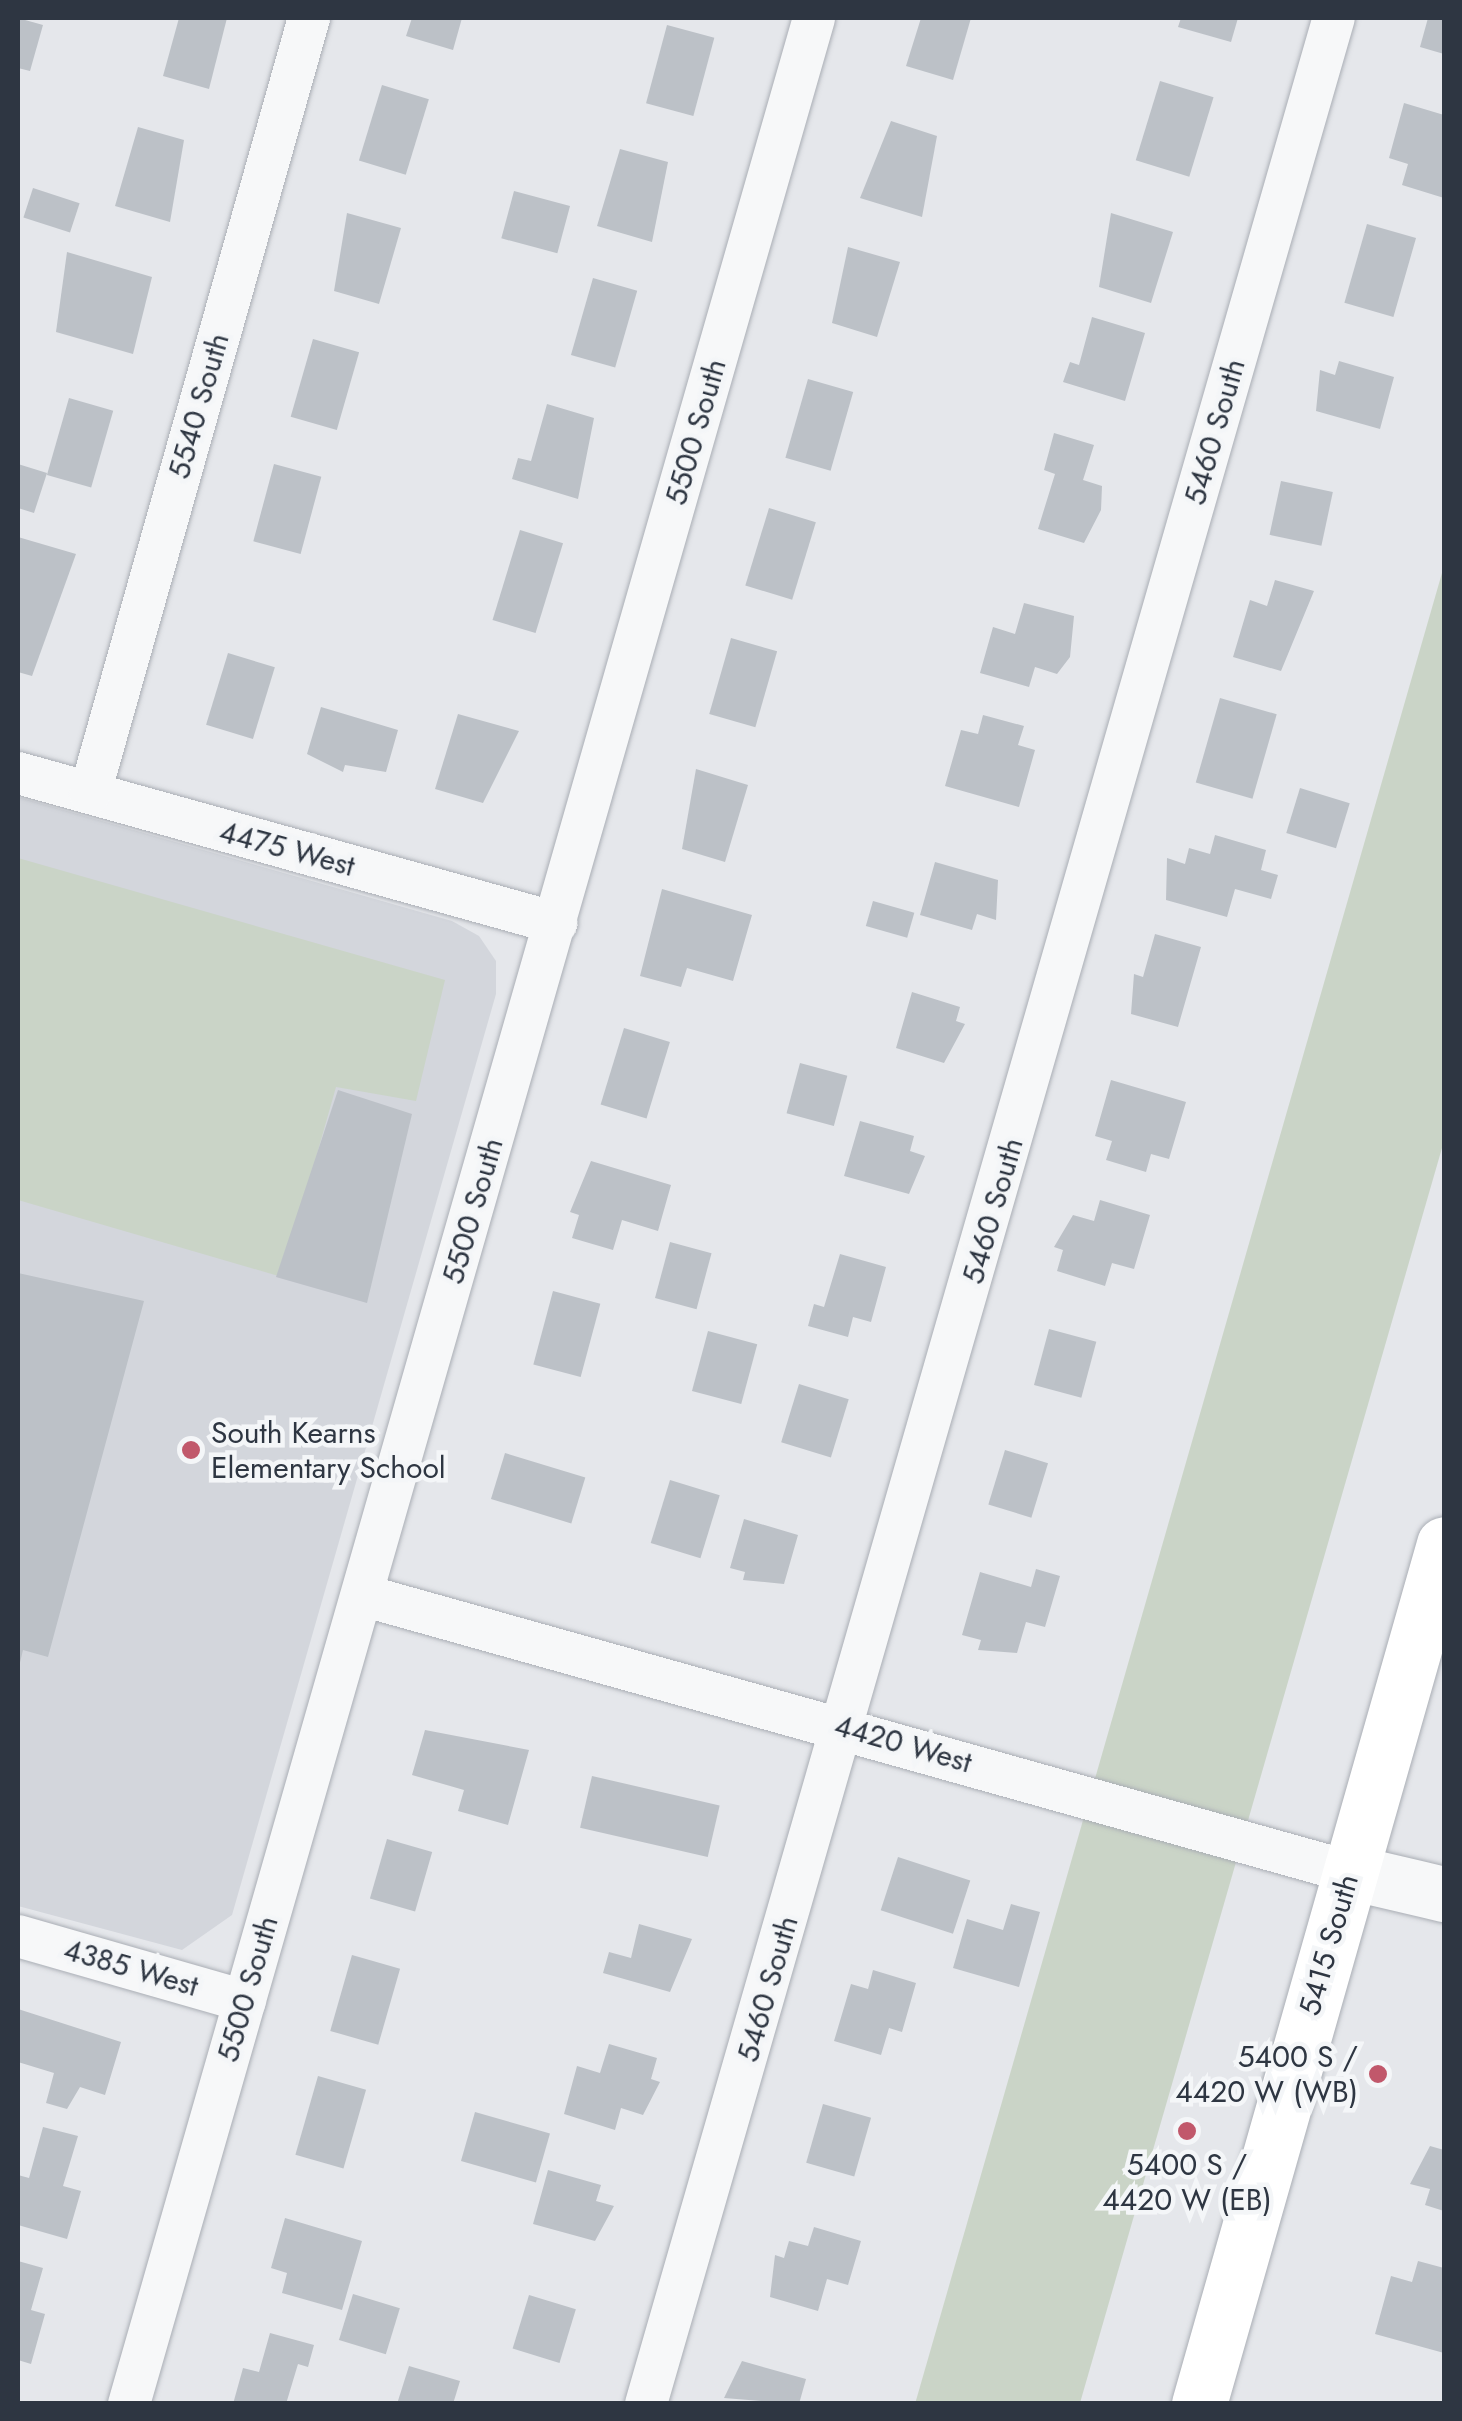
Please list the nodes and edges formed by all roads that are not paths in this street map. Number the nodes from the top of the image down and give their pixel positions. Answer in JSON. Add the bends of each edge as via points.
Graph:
{"nodes":[{"id":1,"x":309,"y":18,"type":"edge"},
{"id":2,"x":814,"y":18,"type":"edge"},
{"id":3,"x":1334,"y":18,"type":"edge"},
{"id":4,"x":18,"y":773,"type":"edge"},
{"id":5,"x":90,"y":794,"type":"junction"},
{"id":6,"x":556,"y":924,"type":"junction"},
{"id":7,"x":1444,"y":1544,"type":"edge"},
{"id":8,"x":362,"y":1595,"type":"junction"},
{"id":9,"x":846,"y":1726,"type":"junction"},
{"id":10,"x":1350,"y":1872,"type":"junction"},
{"id":11,"x":1444,"y":1894,"type":"edge"},
{"id":12,"x":18,"y":1936,"type":"edge"},
{"id":13,"x":244,"y":2001,"type":"junction"},
{"id":14,"x":129,"y":2404,"type":"edge"},
{"id":15,"x":646,"y":2404,"type":"edge"},
{"id":16,"x":1199,"y":2404,"type":"edge"}],
"edges":[{"from":1,"to":5,"type":"street","name":"5540 South"},
{"from":2,"to":6,"type":"street","name":"5500 South"},
{"from":3,"to":9,"type":"street","name":"5460 South"},
{"from":4,"to":5,"type":"street","name":"4475 West"},
{"from":5,"to":6,"type":"street","name":"4475 West"},
{"from":6,"to":8,"type":"street","name":"5500 South"},
{"from":7,"to":10,"type":"main road","name":"5415 South"},
{"from":8,"to":9,"type":"street","name":"4420 West"},
{"from":8,"to":13,"type":"street","name":"5500 South"},
{"from":9,"to":10,"type":"street","name":"4420 West"},
{"from":9,"to":15,"type":"street","name":"5460 South"},
{"from":10,"to":11,"type":"street","name":"4420 West"},
{"from":10,"to":16,"type":"main road","name":"5415 South"},
{"from":12,"to":13,"type":"street","name":"4385 West"},
{"from":13,"to":14,"type":"street","name":"5500 South"}]}
